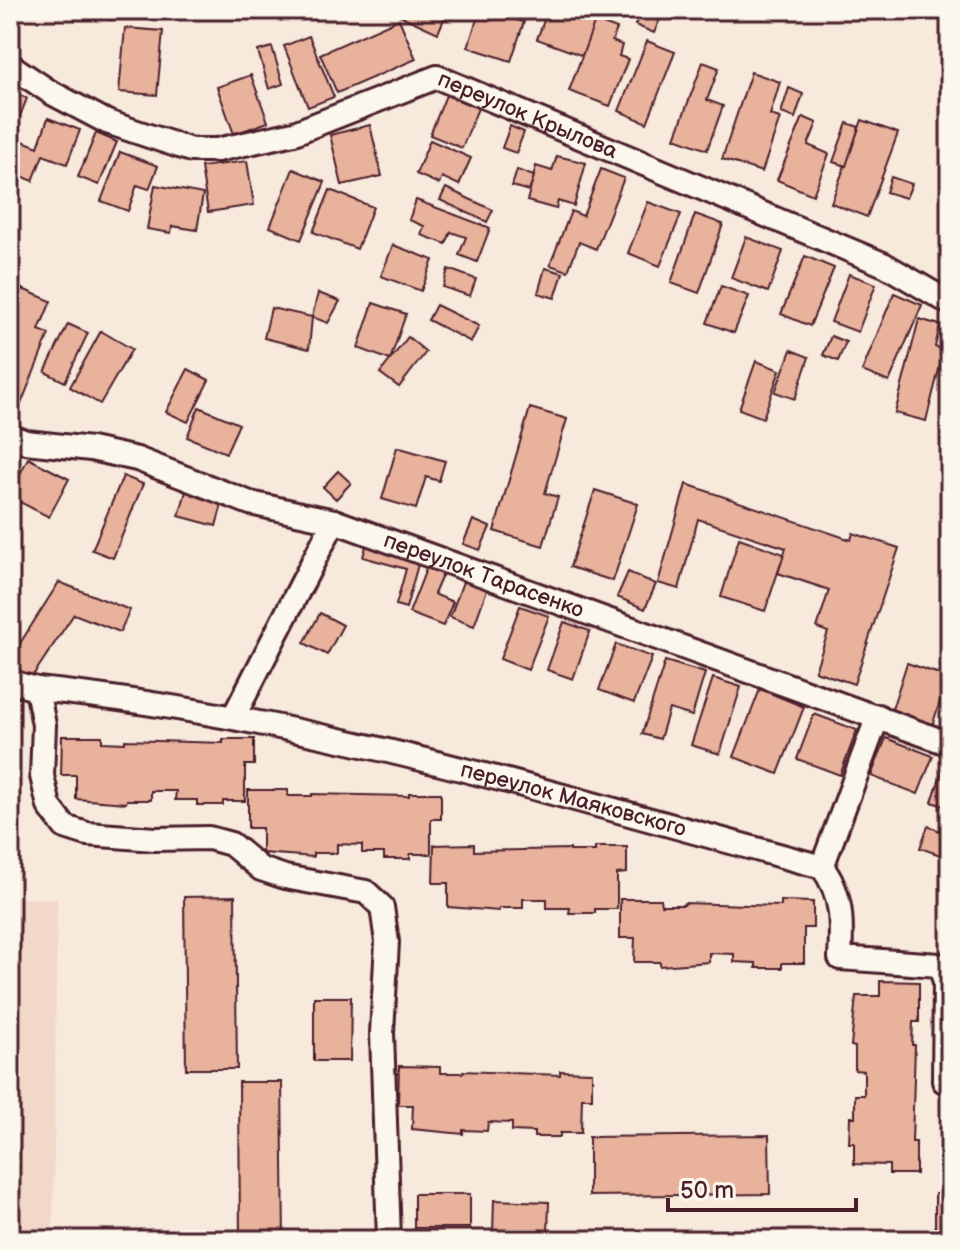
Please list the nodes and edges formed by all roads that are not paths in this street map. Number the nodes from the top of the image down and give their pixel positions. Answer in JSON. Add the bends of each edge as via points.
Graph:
{"nodes":[{"id":1,"x":10,"y":65,"type":"edge"},
{"id":2,"x":950,"y":303,"type":"edge"},
{"id":3,"x":10,"y":436,"type":"edge"},
{"id":4,"x":334,"y":521,"type":"junction"},
{"id":5,"x":10,"y":682,"type":"edge"},
{"id":6,"x":37,"y":689,"type":"junction"},
{"id":7,"x":234,"y":716,"type":"junction"},
{"id":8,"x":878,"y":716,"type":"junction"},
{"id":9,"x":950,"y":744,"type":"edge"},
{"id":10,"x":822,"y":867,"type":"junction"},
{"id":11,"x":950,"y":1082,"type":"edge"},
{"id":12,"x":389,"y":1240,"type":"edge"}],
"edges":[{"from":1,"to":2,"type":"street","name":"переулок Крылова","via":[[107,122],[191,150],[217,150],[294,133],[437,77],[885,265]]},
{"from":3,"to":4,"type":"street","name":"переулок Тарасенко","via":[[137,459],[250,503]]},
{"from":4,"to":7,"type":"street"},
{"from":4,"to":8,"type":"street","name":"переулок Тарасенко"},
{"from":5,"to":6,"type":"street","name":"переулок Маяковского"},
{"from":6,"to":7,"type":"street","name":"переулок Маяковского"},
{"from":6,"to":12,"type":"street","via":[[44,725],[42,776],[49,806],[65,827],[87,834],[209,838],[231,844],[261,869],[366,892],[382,907],[387,942],[382,1033]]},
{"from":7,"to":10,"type":"street","name":"переулок Маяковского"},
{"from":8,"to":9,"type":"street","name":"переулок Тарасенко"},
{"from":8,"to":10,"type":"street"},
{"from":10,"to":11,"type":"street","via":[[840,904],[840,958],[939,965],[945,981],[944,1081]]}]}
